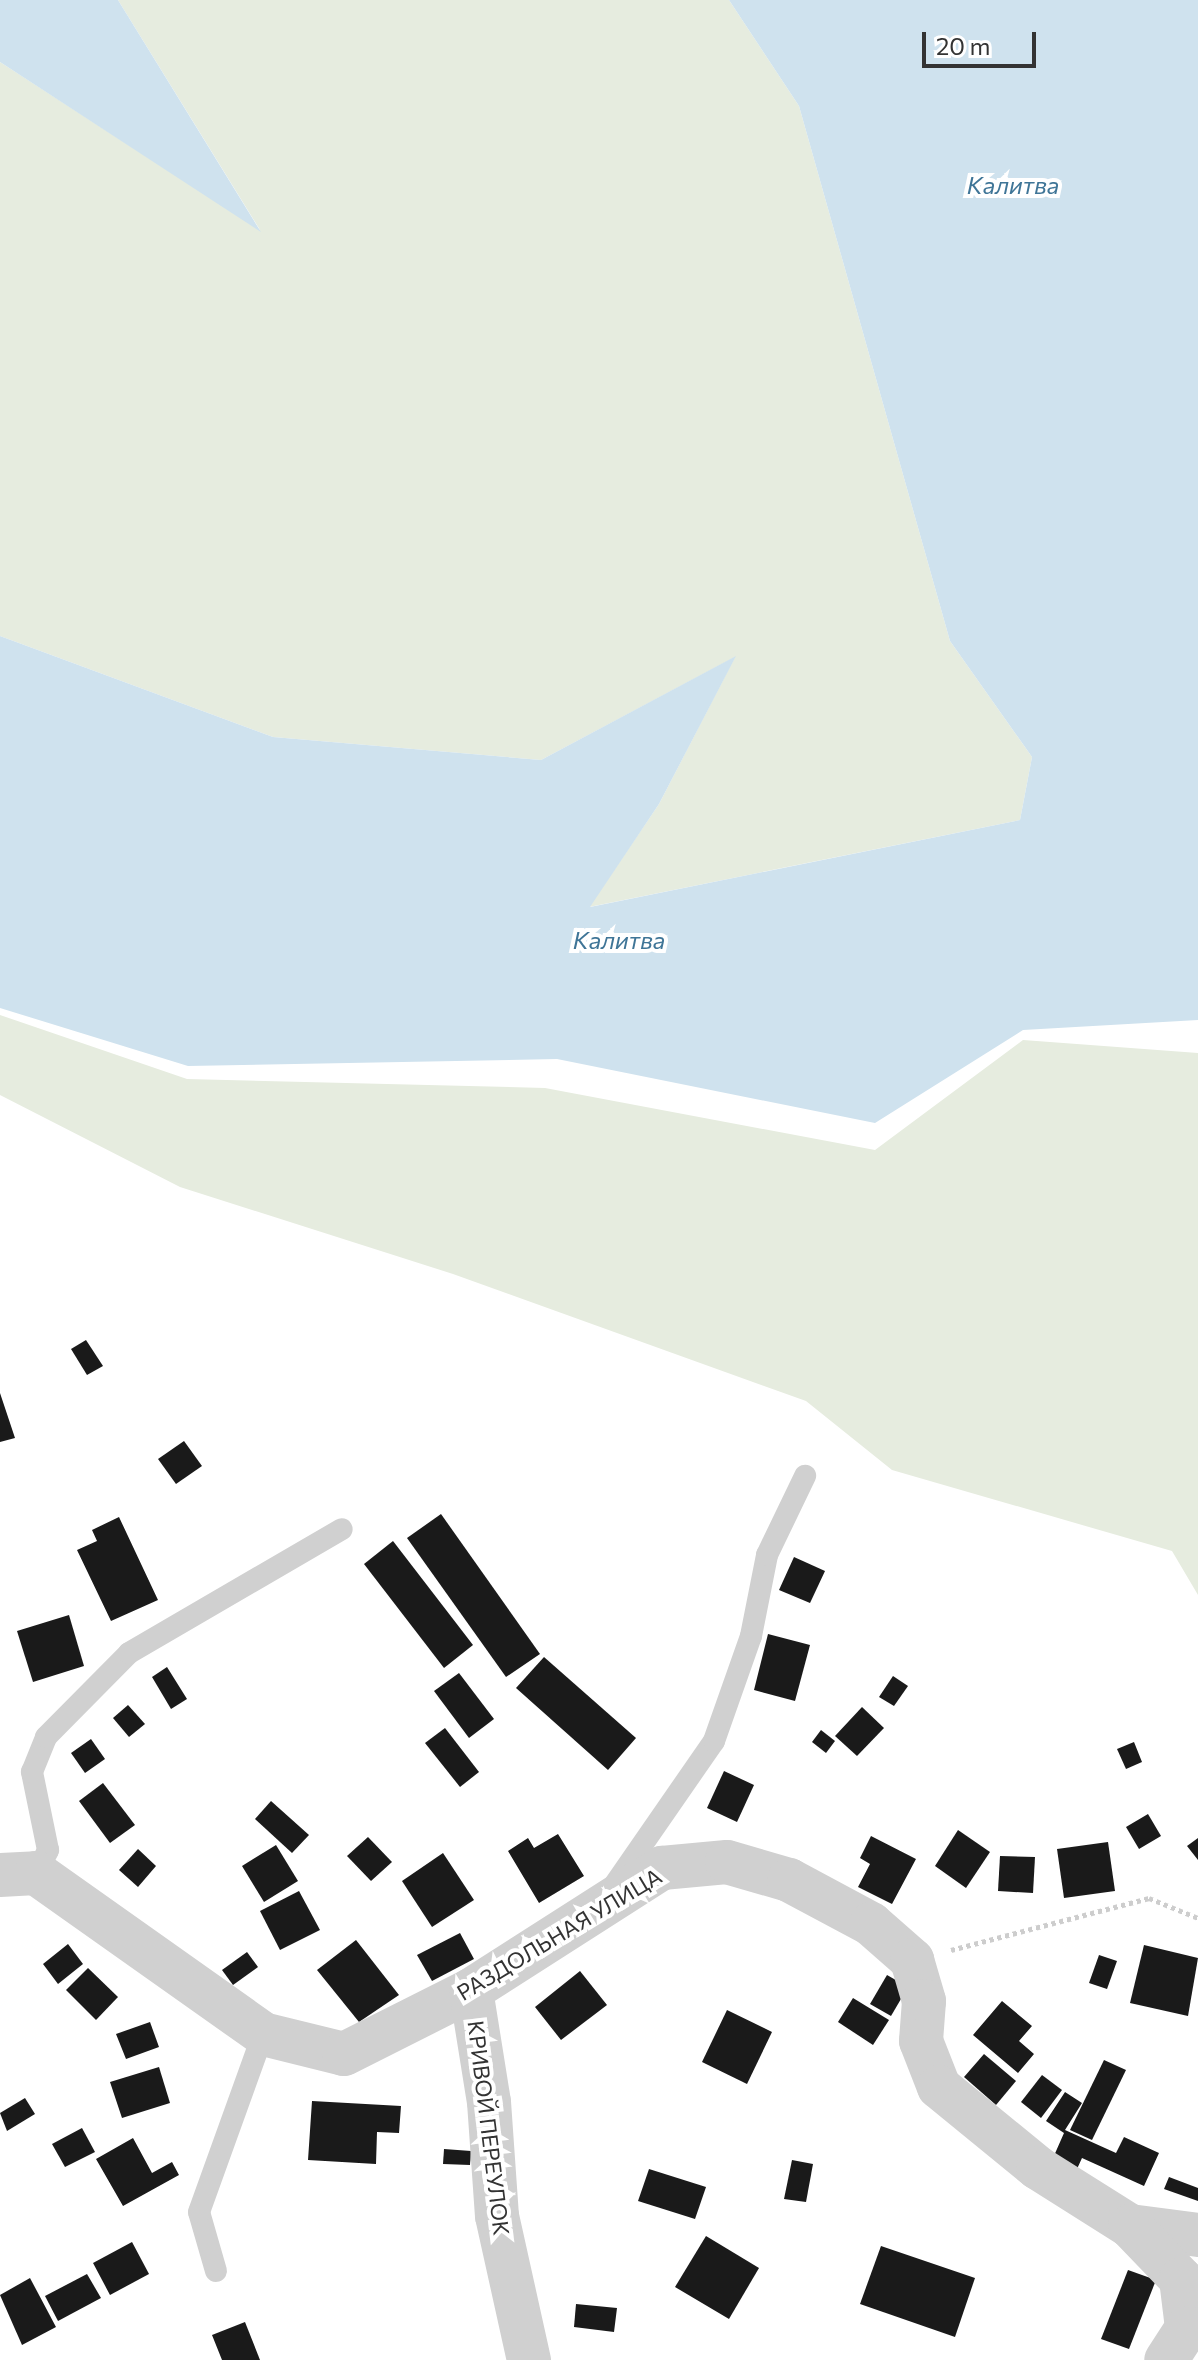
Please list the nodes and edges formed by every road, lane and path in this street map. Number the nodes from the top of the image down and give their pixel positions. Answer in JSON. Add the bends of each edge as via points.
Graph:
{"nodes":[{"id":1,"x":805,"y":1476,"type":"dead end"},
{"id":2,"x":342,"y":1529,"type":"dead end"},
{"id":3,"x":18,"y":1874,"type":"edge"},
{"id":4,"x":595,"y":1910,"type":"junction"},
{"id":5,"x":1198,"y":1918,"type":"edge"},
{"id":6,"x":912,"y":1960,"type":"junction"},
{"id":7,"x":471,"y":1990,"type":"junction"},
{"id":8,"x":263,"y":2034,"type":"junction"},
{"id":9,"x":1130,"y":2226,"type":"junction"},
{"id":10,"x":1198,"y":2235,"type":"edge"},
{"id":11,"x":216,"y":2271,"type":"dead end"},
{"id":12,"x":529,"y":2360,"type":"edge"},
{"id":13,"x":1166,"y":2360,"type":"edge"}],
"edges":[{"from":1,"to":4,"type":"lane","via":[[767,1555],[751,1636],[714,1741]]},
{"from":2,"to":3,"type":"lane","via":[[129,1653],[46,1737],[32,1772],[48,1850]]},
{"from":3,"to":8,"type":"street","name":"РАЗДОЛЬНАЯ УЛИЦА"},
{"from":4,"to":6,"type":"street","name":"РАЗДОЛЬНАЯ УЛИЦА","via":[[662,1868],[727,1862],[789,1880],[871,1924]]},
{"from":4,"to":7,"type":"street","name":"РАЗДОЛЬНАЯ УЛИЦА"},
{"from":5,"to":6,"type":"path","via":[[1149,1898]]},
{"from":6,"to":9,"type":"street","via":[[924,2001],[921,2041],[939,2087],[1038,2168]]},
{"from":7,"to":8,"type":"street","name":"РАЗДОЛЬНАЯ УЛИЦА","via":[[344,2054]]},
{"from":7,"to":12,"type":"street","name":"КРИВОЙ ПЕРЕУЛОК","via":[[489,2102],[497,2216]]},
{"from":8,"to":11,"type":"lane","via":[[199,2212]]},
{"from":9,"to":10,"type":"street"},
{"from":9,"to":13,"type":"street","via":[[1181,2279],[1187,2328]]}]}
